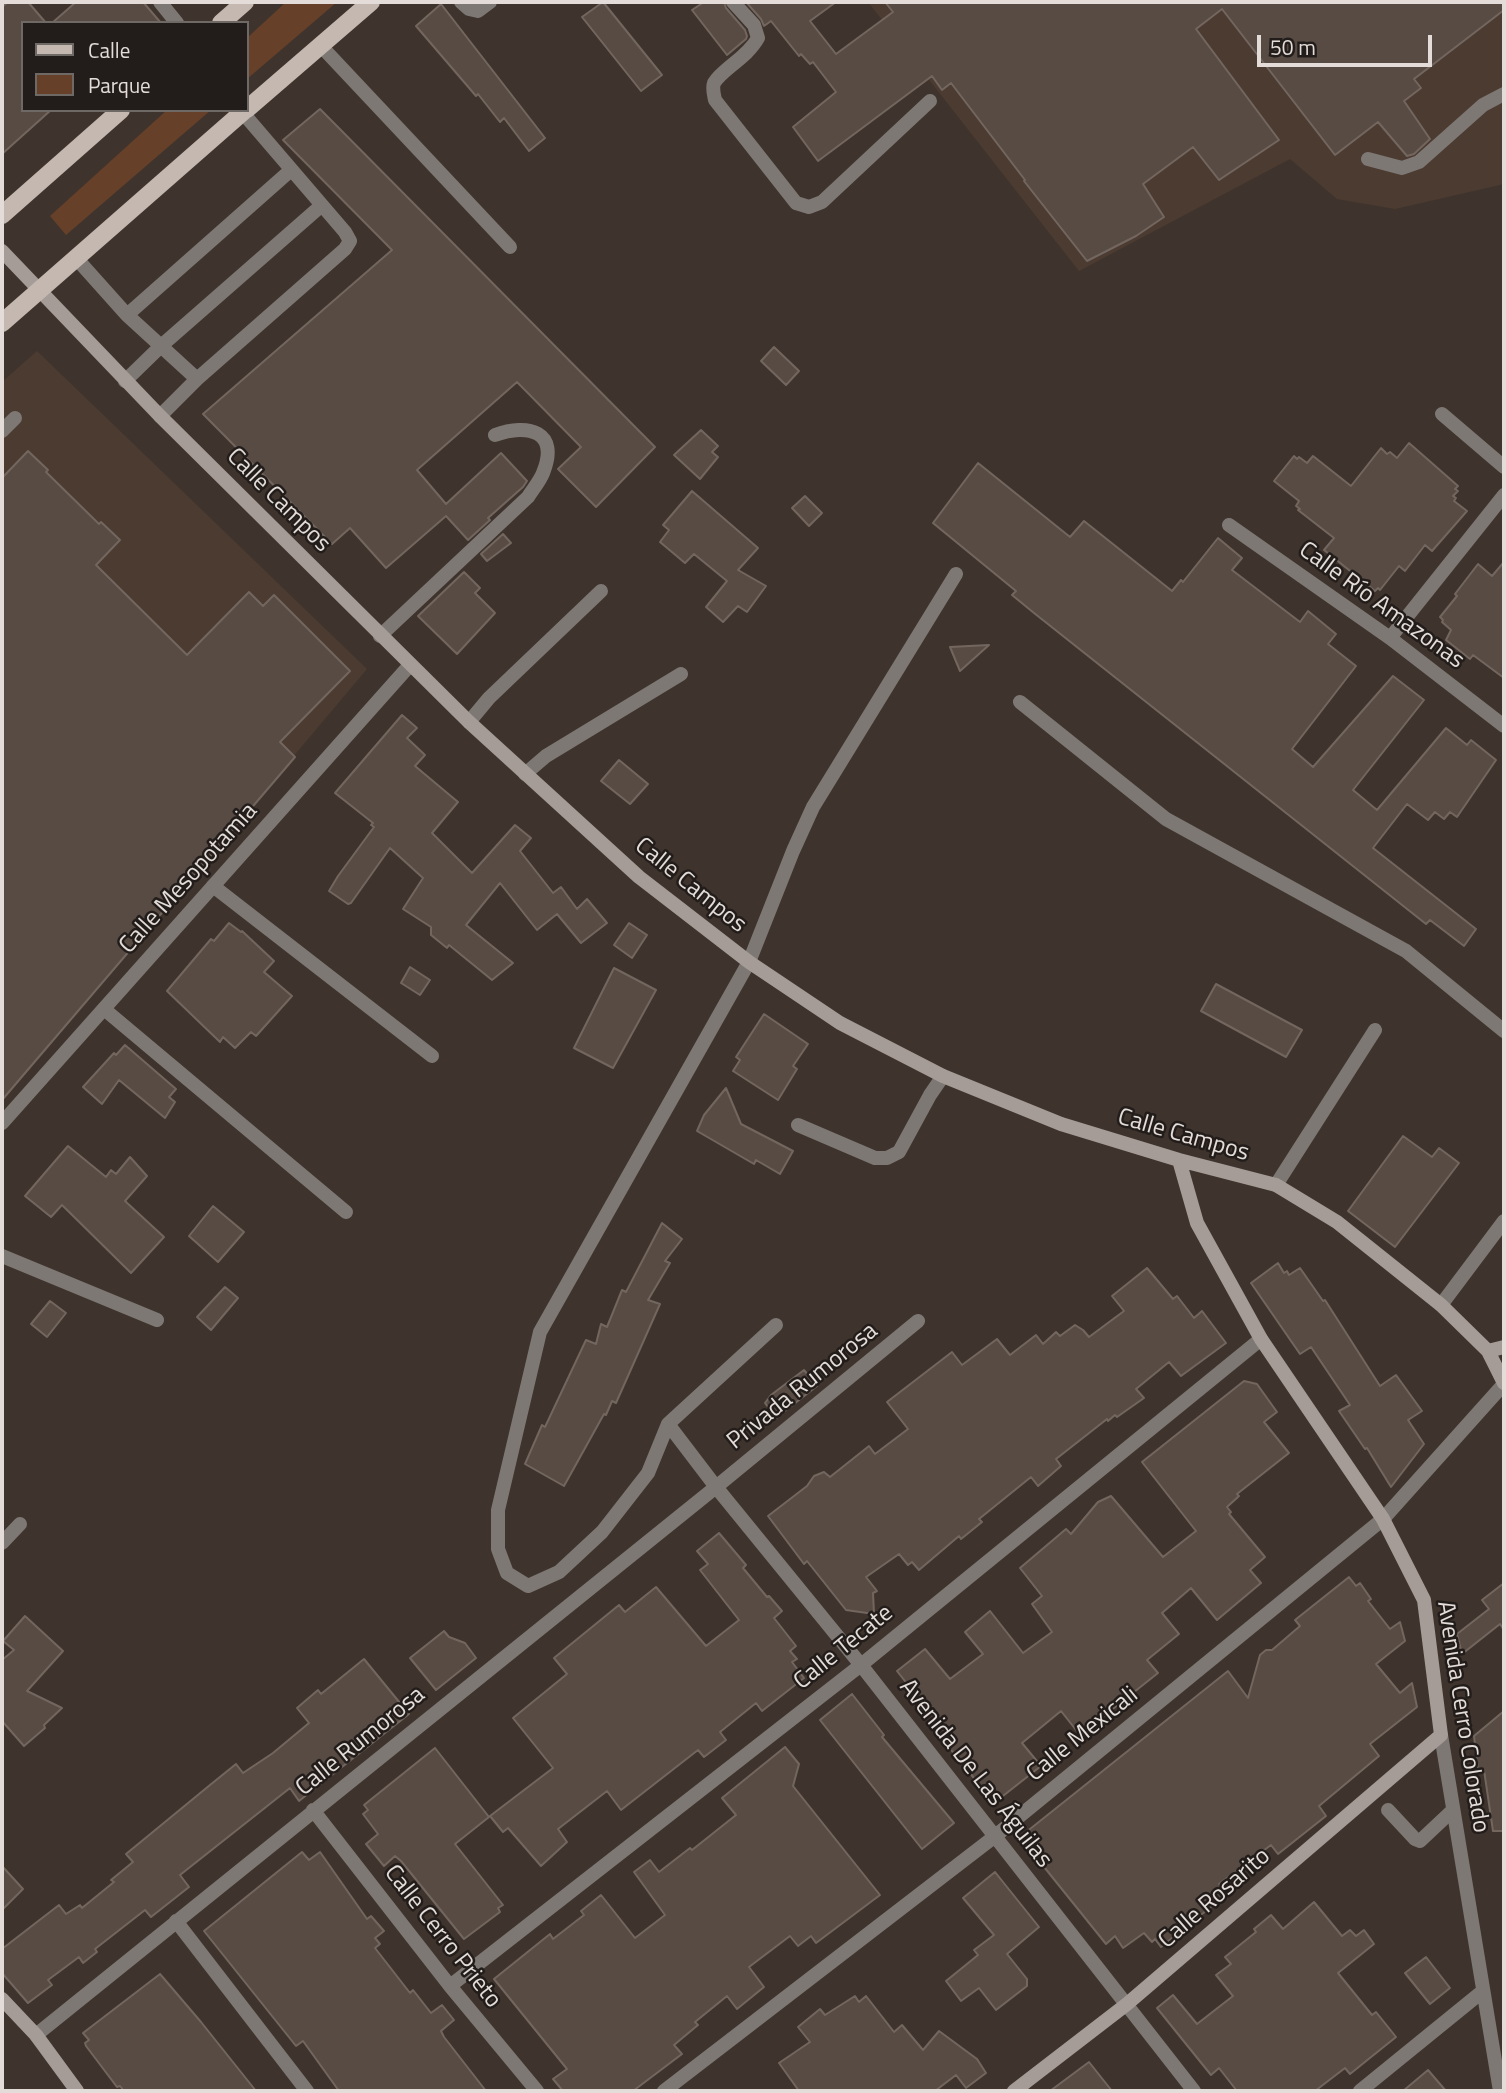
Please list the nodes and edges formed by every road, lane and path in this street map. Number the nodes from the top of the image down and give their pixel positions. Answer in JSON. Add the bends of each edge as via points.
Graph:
{"nodes":[{"id":1,"x":160,"y":2,"type":"edge"},
{"id":2,"x":245,"y":2,"type":"edge"},
{"id":3,"x":371,"y":2,"type":"edge"},
{"id":4,"x":461,"y":2,"type":"edge"},
{"id":5,"x":490,"y":2,"type":"edge"},
{"id":6,"x":733,"y":2,"type":"edge"},
{"id":7,"x":175,"y":21,"type":"edge"},
{"id":8,"x":223,"y":21,"type":"edge"},
{"id":9,"x":321,"y":46,"type":"junction"},
{"id":10,"x":1504,"y":94,"type":"edge"},
{"id":11,"x":930,"y":101,"type":"dead end"},
{"id":12,"x":248,"y":108,"type":"edge"},
{"id":13,"x":119,"y":112,"type":"edge"},
{"id":14,"x":244,"y":112,"type":"edge"},
{"id":15,"x":246,"y":112,"type":"edge"},
{"id":16,"x":1368,"y":159,"type":"dead end"},
{"id":17,"x":291,"y":170,"type":"junction"},
{"id":18,"x":322,"y":205,"type":"junction"},
{"id":19,"x":2,"y":215,"type":"edge"},
{"id":20,"x":510,"y":247,"type":"dead end"},
{"id":21,"x":2,"y":251,"type":"edge"},
{"id":22,"x":76,"y":258,"type":"junction"},
{"id":23,"x":38,"y":292,"type":"junction"},
{"id":24,"x":127,"y":315,"type":"junction"},
{"id":25,"x":2,"y":323,"type":"edge"},
{"id":26,"x":161,"y":346,"type":"junction"},
{"id":27,"x":197,"y":379,"type":"junction"},
{"id":28,"x":125,"y":381,"type":"junction"},
{"id":29,"x":1442,"y":414,"type":"dead end"},
{"id":30,"x":160,"y":416,"type":"junction"},
{"id":31,"x":15,"y":418,"type":"dead end"},
{"id":32,"x":2,"y":431,"type":"edge"},
{"id":33,"x":495,"y":435,"type":"dead end"},
{"id":34,"x":1504,"y":467,"type":"edge"},
{"id":35,"x":1504,"y":495,"type":"edge"},
{"id":36,"x":1229,"y":525,"type":"dead end"},
{"id":37,"x":956,"y":573,"type":"dead end"},
{"id":38,"x":601,"y":591,"type":"dead end"},
{"id":39,"x":380,"y":636,"type":"junction"},
{"id":40,"x":1390,"y":638,"type":"junction"},
{"id":41,"x":410,"y":665,"type":"junction"},
{"id":42,"x":681,"y":674,"type":"dead end"},
{"id":43,"x":1020,"y":702,"type":"dead end"},
{"id":44,"x":469,"y":723,"type":"junction"},
{"id":45,"x":1504,"y":726,"type":"edge"},
{"id":46,"x":525,"y":774,"type":"junction"},
{"id":47,"x":213,"y":886,"type":"junction"},
{"id":48,"x":749,"y":962,"type":"junction"},
{"id":49,"x":104,"y":1009,"type":"junction"},
{"id":50,"x":1375,"y":1030,"type":"dead end"},
{"id":51,"x":1504,"y":1031,"type":"edge"},
{"id":52,"x":432,"y":1056,"type":"dead end"},
{"id":53,"x":943,"y":1076,"type":"junction"},
{"id":54,"x":2,"y":1123,"type":"edge"},
{"id":55,"x":798,"y":1125,"type":"dead end"},
{"id":56,"x":1179,"y":1160,"type":"junction"},
{"id":57,"x":1276,"y":1185,"type":"junction"},
{"id":58,"x":346,"y":1212,"type":"dead end"},
{"id":59,"x":1504,"y":1221,"type":"edge"},
{"id":60,"x":2,"y":1256,"type":"edge"},
{"id":61,"x":1441,"y":1305,"type":"junction"},
{"id":62,"x":157,"y":1320,"type":"dead end"},
{"id":63,"x":918,"y":1321,"type":"dead end"},
{"id":64,"x":776,"y":1325,"type":"dead end"},
{"id":65,"x":1261,"y":1339,"type":"junction"},
{"id":66,"x":1504,"y":1347,"type":"edge"},
{"id":67,"x":1488,"y":1351,"type":"junction"},
{"id":68,"x":1504,"y":1383,"type":"edge"},
{"id":69,"x":668,"y":1424,"type":"junction"},
{"id":70,"x":716,"y":1487,"type":"junction"},
{"id":71,"x":1383,"y":1519,"type":"junction"},
{"id":72,"x":20,"y":1524,"type":"dead end"},
{"id":73,"x":2,"y":1543,"type":"edge"},
{"id":74,"x":861,"y":1665,"type":"junction"},
{"id":75,"x":1441,"y":1735,"type":"junction"},
{"id":76,"x":313,"y":1810,"type":"junction"},
{"id":77,"x":1388,"y":1810,"type":"dead end"},
{"id":78,"x":1453,"y":1811,"type":"junction"},
{"id":79,"x":994,"y":1837,"type":"junction"},
{"id":80,"x":176,"y":1921,"type":"junction"},
{"id":81,"x":450,"y":1986,"type":"junction"},
{"id":82,"x":1483,"y":1991,"type":"junction"},
{"id":83,"x":2,"y":1998,"type":"edge"},
{"id":84,"x":1126,"y":2004,"type":"junction"},
{"id":85,"x":36,"y":2035,"type":"junction"},
{"id":86,"x":77,"y":2091,"type":"edge"},
{"id":87,"x":307,"y":2091,"type":"edge"},
{"id":88,"x":537,"y":2091,"type":"edge"},
{"id":89,"x":664,"y":2091,"type":"edge"},
{"id":90,"x":1014,"y":2091,"type":"edge"},
{"id":91,"x":1194,"y":2091,"type":"edge"},
{"id":92,"x":1360,"y":2091,"type":"edge"},
{"id":93,"x":1500,"y":2091,"type":"edge"}],
"edges":[{"from":1,"to":7,"type":"street"},
{"from":2,"to":8,"type":"main road"},
{"from":3,"to":9,"type":"main road"},
{"from":4,"to":5,"type":"street","via":[[478,11]]},
{"from":6,"to":11,"type":"street","via":[[754,26],[758,38],[715,83],[715,100],[796,203],[808,207],[822,202]]},
{"from":9,"to":12,"type":"main road"},
{"from":9,"to":20,"type":"street"},
{"from":10,"to":16,"type":"street","via":[[1483,104],[1419,162],[1402,168]]},
{"from":13,"to":19,"type":"main road"},
{"from":14,"to":22,"type":"main road"},
{"from":15,"to":17,"type":"street"},
{"from":17,"to":18,"type":"street"},
{"from":17,"to":24,"type":"street"},
{"from":18,"to":26,"type":"street"},
{"from":18,"to":27,"type":"street","via":[[350,241],[345,249]]},
{"from":21,"to":23,"type":"street","name":"Calle Campos"},
{"from":22,"to":23,"type":"main road"},
{"from":22,"to":24,"type":"street"},
{"from":23,"to":25,"type":"main road"},
{"from":23,"to":28,"type":"street","name":"Calle Campos"},
{"from":24,"to":26,"type":"street"},
{"from":26,"to":27,"type":"street"},
{"from":26,"to":28,"type":"street"},
{"from":27,"to":30,"type":"street"},
{"from":28,"to":30,"type":"street","name":"Calle Campos"},
{"from":29,"to":34,"type":"street"},
{"from":30,"to":39,"type":"street","name":"Calle Campos"},
{"from":31,"to":32,"type":"street"},
{"from":33,"to":39,"type":"street","via":[[531,429],[544,440],[548,455],[543,474],[528,496]]},
{"from":35,"to":40,"type":"street"},
{"from":36,"to":40,"type":"street","name":"Calle Río Amazonas"},
{"from":37,"to":48,"type":"street","via":[[813,807]]},
{"from":38,"to":44,"type":"street","via":[[489,698]]},
{"from":39,"to":41,"type":"street","name":"Calle Campos"},
{"from":40,"to":45,"type":"street","name":"Calle Río Amazonas"},
{"from":41,"to":44,"type":"street","name":"Calle Campos"},
{"from":41,"to":47,"type":"street","name":"Calle Mesopotamia"},
{"from":42,"to":46,"type":"street"},
{"from":43,"to":51,"type":"street","via":[[1166,819],[1406,951]]},
{"from":44,"to":46,"type":"street","name":"Calle Campos"},
{"from":46,"to":48,"type":"street","name":"Calle Campos","via":[[639,877]]},
{"from":47,"to":49,"type":"street","name":"Calle Mesopotamia"},
{"from":47,"to":52,"type":"street"},
{"from":48,"to":53,"type":"street","name":"Calle Campos","via":[[840,1023]]},
{"from":48,"to":69,"type":"street","via":[[540,1332],[498,1510],[498,1549],[507,1573],[528,1586],[559,1572],[602,1532],[648,1472]]},
{"from":49,"to":54,"type":"street","name":"Calle Mesopotamia"},
{"from":49,"to":58,"type":"street"},
{"from":50,"to":57,"type":"street"},
{"from":53,"to":55,"type":"street","via":[[899,1152],[887,1158],[875,1158]]},
{"from":53,"to":56,"type":"street","name":"Calle Campos","via":[[1061,1124]]},
{"from":56,"to":57,"type":"street","name":"Calle Campos"},
{"from":56,"to":65,"type":"street","name":"Avenida Cerro Colorado","via":[[1197,1223]]},
{"from":57,"to":61,"type":"street","name":"Calle Campos","via":[[1337,1222]]},
{"from":59,"to":61,"type":"street"},
{"from":60,"to":62,"type":"street"},
{"from":61,"to":67,"type":"street","name":"Calle Campos"},
{"from":63,"to":70,"type":"street","name":"Privada Rumorosa"},
{"from":64,"to":69,"type":"street"},
{"from":65,"to":71,"type":"street","name":"Avenida Cerro Colorado"},
{"from":65,"to":74,"type":"street","name":"Calle Tecate"},
{"from":66,"to":67,"type":"street"},
{"from":67,"to":68,"type":"street","name":"Calle Campos"},
{"from":68,"to":71,"type":"street","name":"Calle Mexicali"},
{"from":69,"to":70,"type":"street","name":"Avenida De Las Águilas"},
{"from":70,"to":74,"type":"street","name":"Avenida De Las Águilas"},
{"from":70,"to":76,"type":"street","name":"Calle Rumorosa"},
{"from":71,"to":75,"type":"street","name":"Avenida Cerro Colorado","via":[[1424,1600]]},
{"from":71,"to":79,"type":"street","name":"Calle Mexicali"},
{"from":72,"to":73,"type":"street"},
{"from":74,"to":79,"type":"street","name":"Avenida De Las Águilas"},
{"from":74,"to":81,"type":"street","name":"Calle Tecate"},
{"from":75,"to":78,"type":"street","name":"Avenida Cerro Colorado"},
{"from":75,"to":84,"type":"street","name":"Calle Rosarito"},
{"from":76,"to":80,"type":"street","name":"Calle Rumorosa"},
{"from":76,"to":81,"type":"street","name":"Calle Cerro Prieto"},
{"from":77,"to":78,"type":"street","via":[[1420,1841]]},
{"from":78,"to":82,"type":"street","name":"Avenida Cerro Colorado"},
{"from":79,"to":84,"type":"street","name":"Avenida De Las Águilas"},
{"from":79,"to":89,"type":"street","name":"Calle Mexicali"},
{"from":80,"to":85,"type":"street","name":"Calle Rumorosa"},
{"from":80,"to":87,"type":"street"},
{"from":81,"to":88,"type":"street","name":"Calle Cerro Prieto"},
{"from":82,"to":92,"type":"street"},
{"from":82,"to":93,"type":"street","name":"Avenida Cerro Colorado"},
{"from":83,"to":85,"type":"street"},
{"from":84,"to":90,"type":"street","name":"Calle Rosarito"},
{"from":84,"to":91,"type":"street","name":"Avenida De Las Águilas"},
{"from":85,"to":86,"type":"street"}]}
